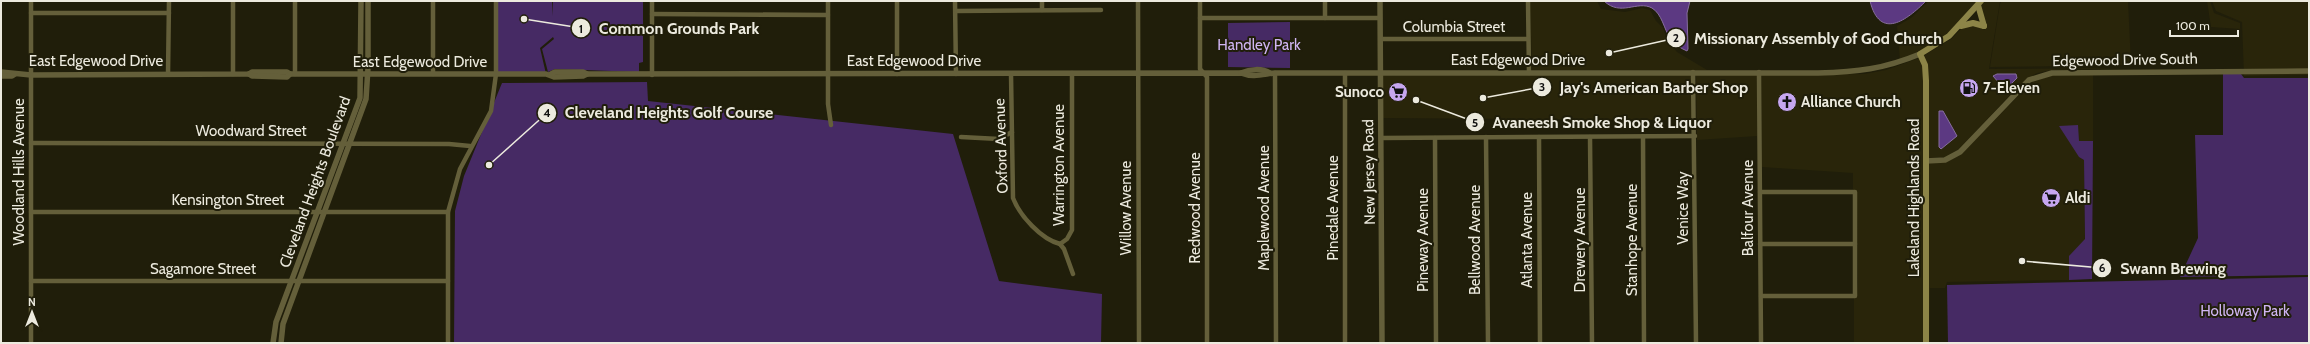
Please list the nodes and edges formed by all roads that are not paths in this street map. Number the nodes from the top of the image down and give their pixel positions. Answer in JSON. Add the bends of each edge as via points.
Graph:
{"nodes":[{"id":1,"x":31,"y":1,"type":"edge"},
{"id":2,"x":169,"y":1,"type":"edge"},
{"id":3,"x":233,"y":1,"type":"edge"},
{"id":4,"x":295,"y":1,"type":"edge"},
{"id":5,"x":361,"y":1,"type":"edge"},
{"id":6,"x":368,"y":1,"type":"edge"},
{"id":7,"x":433,"y":1,"type":"edge"},
{"id":8,"x":496,"y":1,"type":"edge"},
{"id":9,"x":652,"y":1,"type":"edge"},
{"id":10,"x":828,"y":1,"type":"edge"},
{"id":11,"x":897,"y":1,"type":"edge"},
{"id":12,"x":955,"y":1,"type":"edge"},
{"id":13,"x":1042,"y":1,"type":"edge"},
{"id":14,"x":1138,"y":1,"type":"edge"},
{"id":15,"x":1200,"y":1,"type":"edge"},
{"id":16,"x":1325,"y":1,"type":"edge"},
{"id":17,"x":1380,"y":1,"type":"edge"},
{"id":18,"x":1528,"y":1,"type":"edge"},
{"id":19,"x":1980,"y":3,"type":"edge"},
{"id":20,"x":1042,"y":10,"type":"junction"},
{"id":21,"x":1101,"y":10,"type":"dead end"},
{"id":22,"x":956,"y":11,"type":"junction"},
{"id":23,"x":31,"y":13,"type":"junction"},
{"id":24,"x":169,"y":13,"type":"junction"},
{"id":25,"x":652,"y":14,"type":"junction"},
{"id":26,"x":828,"y":15,"type":"junction"},
{"id":27,"x":1200,"y":18,"type":"junction"},
{"id":28,"x":1325,"y":18,"type":"junction"},
{"id":29,"x":1380,"y":18,"type":"junction"},
{"id":30,"x":1960,"y":27,"type":"junction"},
{"id":31,"x":1381,"y":39,"type":"junction"},
{"id":32,"x":1528,"y":39,"type":"junction"},
{"id":33,"x":1920,"y":54,"type":"junction"},
{"id":34,"x":2309,"y":71,"type":"edge"},
{"id":35,"x":1,"y":72,"type":"edge"},
{"id":36,"x":1693,"y":72,"type":"junction"},
{"id":37,"x":1759,"y":72,"type":"junction"},
{"id":38,"x":1072,"y":73,"type":"junction"},
{"id":39,"x":1138,"y":73,"type":"junction"},
{"id":40,"x":1273,"y":73,"type":"junction"},
{"id":41,"x":1345,"y":73,"type":"junction"},
{"id":42,"x":1380,"y":73,"type":"junction"},
{"id":43,"x":1529,"y":73,"type":"junction"},
{"id":44,"x":15,"y":74,"type":"junction"},
{"id":45,"x":168,"y":74,"type":"junction"},
{"id":46,"x":233,"y":74,"type":"junction"},
{"id":47,"x":293,"y":74,"type":"junction"},
{"id":48,"x":433,"y":74,"type":"junction"},
{"id":49,"x":496,"y":74,"type":"junction"},
{"id":50,"x":652,"y":74,"type":"junction"},
{"id":51,"x":897,"y":74,"type":"junction"},
{"id":52,"x":956,"y":74,"type":"junction"},
{"id":53,"x":1011,"y":74,"type":"junction"},
{"id":54,"x":1204,"y":74,"type":"junction"},
{"id":55,"x":31,"y":75,"type":"junction"},
{"id":56,"x":361,"y":75,"type":"junction"},
{"id":57,"x":368,"y":75,"type":"junction"},
{"id":58,"x":828,"y":75,"type":"junction"},
{"id":59,"x":1,"y":76,"type":"edge"},
{"id":60,"x":830,"y":125,"type":"dead end"},
{"id":61,"x":1012,"y":132,"type":"junction"},
{"id":62,"x":1643,"y":136,"type":"junction"},
{"id":63,"x":1695,"y":136,"type":"junction"},
{"id":64,"x":961,"y":137,"type":"dead end"},
{"id":65,"x":1486,"y":137,"type":"junction"},
{"id":66,"x":1539,"y":137,"type":"junction"},
{"id":67,"x":1590,"y":137,"type":"junction"},
{"id":68,"x":1381,"y":138,"type":"junction"},
{"id":69,"x":1435,"y":138,"type":"junction"},
{"id":70,"x":31,"y":143,"type":"junction"},
{"id":71,"x":343,"y":144,"type":"junction"},
{"id":72,"x":350,"y":144,"type":"junction"},
{"id":73,"x":470,"y":146,"type":"junction"},
{"id":74,"x":1926,"y":161,"type":"junction"},
{"id":75,"x":1760,"y":192,"type":"junction"},
{"id":76,"x":31,"y":212,"type":"junction"},
{"id":77,"x":318,"y":212,"type":"junction"},
{"id":78,"x":324,"y":212,"type":"junction"},
{"id":79,"x":448,"y":212,"type":"junction"},
{"id":80,"x":1060,"y":244,"type":"junction"},
{"id":81,"x":1760,"y":244,"type":"junction"},
{"id":82,"x":1855,"y":244,"type":"junction"},
{"id":83,"x":1073,"y":274,"type":"dead end"},
{"id":84,"x":31,"y":281,"type":"junction"},
{"id":85,"x":292,"y":281,"type":"junction"},
{"id":86,"x":299,"y":281,"type":"junction"},
{"id":87,"x":448,"y":281,"type":"junction"},
{"id":88,"x":1761,"y":296,"type":"junction"},
{"id":89,"x":31,"y":343,"type":"edge"},
{"id":90,"x":273,"y":343,"type":"edge"},
{"id":91,"x":281,"y":343,"type":"edge"},
{"id":92,"x":448,"y":343,"type":"edge"},
{"id":93,"x":1139,"y":343,"type":"edge"},
{"id":94,"x":1207,"y":343,"type":"edge"},
{"id":95,"x":1276,"y":343,"type":"edge"},
{"id":96,"x":1345,"y":343,"type":"edge"},
{"id":97,"x":1382,"y":343,"type":"edge"},
{"id":98,"x":1436,"y":343,"type":"edge"},
{"id":99,"x":1488,"y":343,"type":"edge"},
{"id":100,"x":1540,"y":343,"type":"edge"},
{"id":101,"x":1592,"y":343,"type":"edge"},
{"id":102,"x":1644,"y":343,"type":"edge"},
{"id":103,"x":1696,"y":343,"type":"edge"},
{"id":104,"x":1761,"y":343,"type":"edge"},
{"id":105,"x":1926,"y":343,"type":"edge"}],
"edges":[{"from":1,"to":23,"type":"street","name":"Woodland Hills Avenue"},
{"from":2,"to":24,"type":"street"},
{"from":3,"to":46,"type":"street"},
{"from":4,"to":47,"type":"street"},
{"from":5,"to":56,"type":"street","name":"Cleveland Heights Boulevard"},
{"from":6,"to":57,"type":"street","name":"Cleveland Heights Boulevard"},
{"from":7,"to":48,"type":"street"},
{"from":8,"to":49,"type":"street"},
{"from":9,"to":25,"type":"street"},
{"from":10,"to":26,"type":"street"},
{"from":11,"to":51,"type":"street"},
{"from":12,"to":22,"type":"street"},
{"from":13,"to":20,"type":"street"},
{"from":14,"to":39,"type":"street","name":"Willow Avenue"},
{"from":15,"to":27,"type":"street","name":"Redwood Avenue"},
{"from":16,"to":28,"type":"street"},
{"from":17,"to":29,"type":"street","name":"New Jersey Road"},
{"from":18,"to":32,"type":"street"},
{"from":19,"to":30,"type":"main road","name":"East Edgewood Drive"},
{"from":19,"to":30,"type":"main road","via":[[1984,26],[1973,22]]},
{"from":20,"to":21,"type":"street"},
{"from":20,"to":22,"type":"street"},
{"from":22,"to":52,"type":"street"},
{"from":23,"to":24,"type":"street"},
{"from":23,"to":55,"type":"street","name":"Woodland Hills Avenue"},
{"from":24,"to":45,"type":"street"},
{"from":25,"to":26,"type":"street"},
{"from":25,"to":50,"type":"street"},
{"from":26,"to":58,"type":"street"},
{"from":27,"to":28,"type":"street"},
{"from":27,"to":54,"type":"street","name":"Redwood Avenue","via":[[1200,69]]},
{"from":28,"to":29,"type":"street"},
{"from":29,"to":31,"type":"street","name":"New Jersey Road"},
{"from":30,"to":33,"type":"main road","name":"East Edgewood Drive"},
{"from":31,"to":32,"type":"street","name":"Columbia Street"},
{"from":31,"to":42,"type":"street","name":"New Jersey Road"},
{"from":32,"to":43,"type":"street"},
{"from":33,"to":37,"type":"street","name":"East Edgewood Drive","via":[[1886,67],[1864,71]]},
{"from":33,"to":74,"type":"main road","name":"Lakeland Highlands Road","via":[[1926,76]]},
{"from":34,"to":74,"type":"street","name":"Edgewood Drive South","via":[[2044,74],[2028,81],[1960,152],[1945,160]]},
{"from":35,"to":44,"type":"street","name":"East Edgewood Drive"},
{"from":36,"to":37,"type":"street","name":"East Edgewood Drive"},
{"from":36,"to":43,"type":"street","name":"East Edgewood Drive"},
{"from":36,"to":63,"type":"street","name":"Venice Way"},
{"from":37,"to":75,"type":"street","name":"Balfour Avenue"},
{"from":38,"to":39,"type":"street","name":"East Edgewood Drive"},
{"from":38,"to":53,"type":"street","name":"East Edgewood Drive"},
{"from":38,"to":80,"type":"street","name":"Warrington Avenue","via":[[1072,230],[1067,239]]},
{"from":39,"to":54,"type":"street","name":"East Edgewood Drive"},
{"from":39,"to":93,"type":"street","name":"Willow Avenue"},
{"from":40,"to":41,"type":"street","name":"East Edgewood Drive"},
{"from":40,"to":54,"type":"street","name":"East Edgewood Drive","via":[[1265,70],[1248,70],[1242,73]]},
{"from":40,"to":95,"type":"street","name":"Maplewood Avenue"},
{"from":41,"to":42,"type":"street","name":"East Edgewood Drive"},
{"from":41,"to":96,"type":"street","name":"Pinedale Avenue"},
{"from":42,"to":43,"type":"street","name":"East Edgewood Drive"},
{"from":42,"to":68,"type":"street","name":"New Jersey Road"},
{"from":44,"to":55,"type":"street","name":"East Edgewood Drive"},
{"from":44,"to":59,"type":"street","name":"East Edgewood Drive"},
{"from":45,"to":46,"type":"street","name":"East Edgewood Drive"},
{"from":45,"to":55,"type":"street","name":"East Edgewood Drive"},
{"from":46,"to":47,"type":"street","name":"East Edgewood Drive"},
{"from":47,"to":56,"type":"street","name":"East Edgewood Drive"},
{"from":48,"to":49,"type":"street","name":"East Edgewood Drive"},
{"from":48,"to":57,"type":"street","name":"East Edgewood Drive"},
{"from":49,"to":50,"type":"street","name":"East Edgewood Drive"},
{"from":49,"to":73,"type":"street","via":[[491,111]]},
{"from":50,"to":58,"type":"street","name":"East Edgewood Drive"},
{"from":51,"to":52,"type":"street","name":"East Edgewood Drive"},
{"from":51,"to":58,"type":"street","name":"East Edgewood Drive"},
{"from":52,"to":53,"type":"street","name":"East Edgewood Drive"},
{"from":53,"to":61,"type":"street","name":"Oxford Avenue"},
{"from":54,"to":94,"type":"street","name":"Redwood Avenue","via":[[1207,77]]},
{"from":55,"to":70,"type":"street","name":"Woodland Hills Avenue"},
{"from":56,"to":57,"type":"street","name":"East Edgewood Drive"},
{"from":56,"to":71,"type":"street","name":"Cleveland Heights Boulevard","via":[[360,98]]},
{"from":57,"to":72,"type":"street","name":"Cleveland Heights Boulevard","via":[[366,99]]},
{"from":58,"to":60,"type":"street"},
{"from":61,"to":64,"type":"street","via":[[999,139]]},
{"from":61,"to":80,"type":"street","name":"Oxford Avenue","via":[[1012,191],[1015,203],[1046,238]]},
{"from":62,"to":63,"type":"street"},
{"from":62,"to":67,"type":"street"},
{"from":62,"to":102,"type":"street","name":"Stanhope Avenue"},
{"from":63,"to":103,"type":"street","name":"Venice Way"},
{"from":65,"to":66,"type":"street"},
{"from":65,"to":69,"type":"street"},
{"from":65,"to":99,"type":"street","name":"Bellwood Avenue"},
{"from":66,"to":67,"type":"street"},
{"from":66,"to":100,"type":"street","name":"Atlanta Avenue"},
{"from":67,"to":101,"type":"street","name":"Drewery Avenue"},
{"from":68,"to":69,"type":"street"},
{"from":68,"to":97,"type":"street","name":"New Jersey Road"},
{"from":69,"to":98,"type":"street","name":"Pineway Avenue"},
{"from":70,"to":71,"type":"street","name":"Woodward Street"},
{"from":70,"to":76,"type":"street","name":"Woodland Hills Avenue"},
{"from":71,"to":72,"type":"street","name":"Woodward Street"},
{"from":71,"to":77,"type":"street","name":"Cleveland Heights Boulevard"},
{"from":72,"to":73,"type":"street","name":"Woodward Street"},
{"from":72,"to":78,"type":"street","name":"Cleveland Heights Boulevard"},
{"from":73,"to":79,"type":"street","via":[[453,188]]},
{"from":74,"to":105,"type":"main road","name":"Lakeland Highlands Road"},
{"from":75,"to":81,"type":"street","name":"Balfour Avenue"},
{"from":75,"to":82,"type":"street","via":[[1855,192]]},
{"from":76,"to":77,"type":"street","name":"Kensington Street"},
{"from":76,"to":84,"type":"street","name":"Woodland Hills Avenue"},
{"from":77,"to":78,"type":"street","name":"Kensington Street"},
{"from":77,"to":85,"type":"street","name":"Cleveland Heights Boulevard"},
{"from":78,"to":79,"type":"street","name":"Kensington Street"},
{"from":78,"to":86,"type":"street","name":"Cleveland Heights Boulevard"},
{"from":79,"to":87,"type":"street"},
{"from":80,"to":83,"type":"street","name":"Warrington Avenue"},
{"from":81,"to":82,"type":"street"},
{"from":81,"to":88,"type":"street","name":"Balfour Avenue"},
{"from":82,"to":88,"type":"street","via":[[1855,296]]},
{"from":84,"to":85,"type":"street","name":"Sagamore Street"},
{"from":84,"to":89,"type":"street","name":"Woodland Hills Avenue"},
{"from":85,"to":86,"type":"street","name":"Sagamore Street"},
{"from":85,"to":90,"type":"street","name":"Cleveland Heights Boulevard","via":[[276,322]]},
{"from":86,"to":87,"type":"street","name":"Sagamore Street"},
{"from":86,"to":91,"type":"street","name":"Cleveland Heights Boulevard","via":[[283,324]]},
{"from":87,"to":92,"type":"street"},
{"from":88,"to":104,"type":"street","name":"Balfour Avenue"}]}
